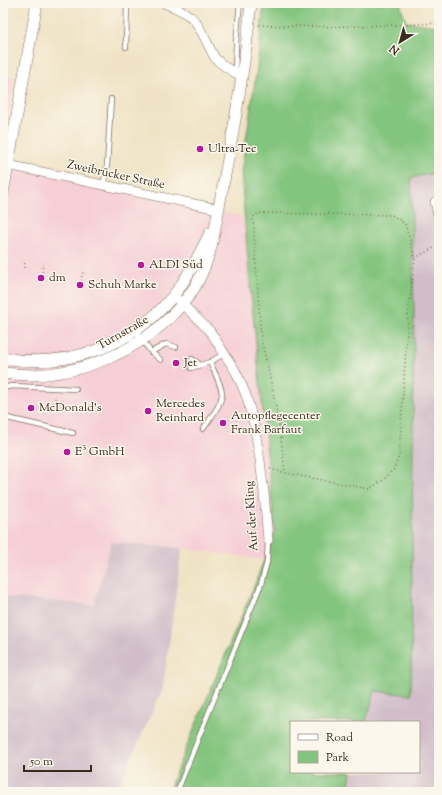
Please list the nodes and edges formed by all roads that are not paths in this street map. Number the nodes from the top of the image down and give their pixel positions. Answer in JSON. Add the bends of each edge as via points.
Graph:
{"nodes":[{"id":1,"x":37,"y":3,"type":"edge"},
{"id":2,"x":127,"y":3,"type":"edge"},
{"id":3,"x":164,"y":3,"type":"edge"},
{"id":4,"x":240,"y":3,"type":"edge"},
{"id":5,"x":251,"y":3,"type":"edge"},
{"id":6,"x":126,"y":47,"type":"dead end"},
{"id":7,"x":239,"y":75,"type":"junction"},
{"id":8,"x":111,"y":99,"type":"dead end"},
{"id":9,"x":8,"y":165,"type":"junction"},
{"id":10,"x":103,"y":186,"type":"junction"},
{"id":11,"x":3,"y":191,"type":"edge"},
{"id":12,"x":434,"y":202,"type":"dead end"},
{"id":13,"x":218,"y":209,"type":"junction"},
{"id":14,"x":439,"y":219,"type":"edge"},
{"id":15,"x":215,"y":224,"type":"junction"},
{"id":16,"x":174,"y":295,"type":"junction"},
{"id":17,"x":183,"y":304,"type":"junction"},
{"id":18,"x":135,"y":331,"type":"junction"},
{"id":19,"x":141,"y":341,"type":"junction"},
{"id":20,"x":176,"y":347,"type":"dead end"},
{"id":21,"x":151,"y":352,"type":"junction"},
{"id":22,"x":224,"y":354,"type":"junction"},
{"id":23,"x":3,"y":358,"type":"edge"},
{"id":24,"x":192,"y":359,"type":"dead end"},
{"id":25,"x":161,"y":360,"type":"dead end"},
{"id":26,"x":210,"y":362,"type":"junction"},
{"id":27,"x":199,"y":364,"type":"junction"},
{"id":28,"x":191,"y":368,"type":"dead end"},
{"id":29,"x":3,"y":373,"type":"edge"},
{"id":30,"x":3,"y":388,"type":"edge"},
{"id":31,"x":76,"y":389,"type":"dead end"},
{"id":32,"x":3,"y":417,"type":"edge"},
{"id":33,"x":203,"y":429,"type":"dead end"},
{"id":34,"x":73,"y":433,"type":"dead end"},
{"id":35,"x":268,"y":540,"type":"joint"},
{"id":36,"x":177,"y":792,"type":"edge"}],
"edges":[{"from":1,"to":9,"type":"street"},
{"from":2,"to":6,"type":"lane"},
{"from":3,"to":7,"type":"street","via":[[184,12],[194,20],[215,58]]},
{"from":4,"to":7,"type":"lane","via":[[236,42]]},
{"from":5,"to":7,"type":"street","name":"Turnstraße","via":[[248,34]]},
{"from":7,"to":13,"type":"street","name":"Turnstraße","via":[[232,142]]},
{"from":8,"to":10,"type":"lane","via":[[108,166]]},
{"from":9,"to":10,"type":"street","name":"Zweibrücker Straße"},
{"from":9,"to":11,"type":"street"},
{"from":10,"to":13,"type":"street","name":"Zweibrücker Straße"},
{"from":12,"to":14,"type":"street"},
{"from":13,"to":15,"type":"street","name":"Turnstraße"},
{"from":15,"to":16,"type":"street","name":"Turnstraße"},
{"from":15,"to":17,"type":"street","name":"Turnstraße","via":[[205,267]]},
{"from":16,"to":17,"type":"street","name":"Auf der Kling"},
{"from":16,"to":18,"type":"street","name":"Turnstraße"},
{"from":17,"to":19,"type":"street","name":"Turnstraße"},
{"from":17,"to":22,"type":"street","name":"Auf der Kling","via":[[210,331]]},
{"from":18,"to":19,"type":"lane"},
{"from":18,"to":23,"type":"street","name":"Turnstraße","via":[[101,349],[77,356],[40,361]]},
{"from":19,"to":21,"type":"lane"},
{"from":19,"to":29,"type":"street","name":"Turnstraße","via":[[98,362],[77,368],[37,375]]},
{"from":20,"to":21,"type":"lane","via":[[166,344]]},
{"from":21,"to":25,"type":"lane"},
{"from":22,"to":26,"type":"lane"},
{"from":22,"to":35,"type":"street","name":"Auf der Kling","via":[[236,372],[246,395],[254,424]]},
{"from":24,"to":27,"type":"lane"},
{"from":26,"to":27,"type":"lane"},
{"from":26,"to":33,"type":"lane","via":[[222,394],[218,406]]},
{"from":27,"to":28,"type":"lane"},
{"from":30,"to":31,"type":"lane","via":[[12,386]]},
{"from":32,"to":34,"type":"lane"},
{"from":35,"to":36,"type":"lane","name":"Auf der Kling","via":[[262,584]]}]}
